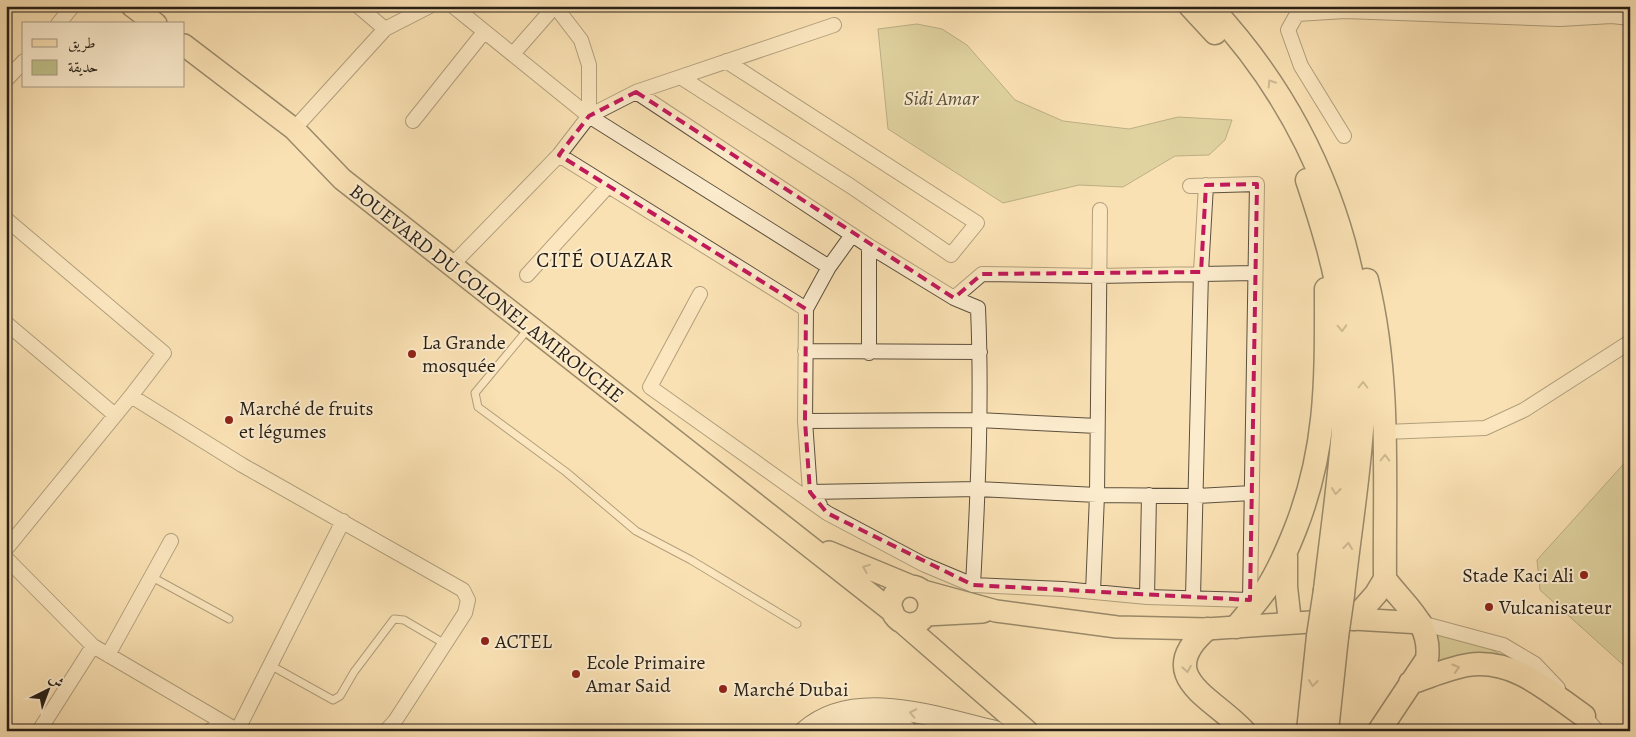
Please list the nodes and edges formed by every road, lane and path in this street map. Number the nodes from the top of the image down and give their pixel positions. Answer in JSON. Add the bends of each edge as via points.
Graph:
{"nodes":[{"id":1,"x":74,"y":6,"type":"edge"},
{"id":2,"x":132,"y":6,"type":"edge"},
{"id":3,"x":358,"y":6,"type":"edge"},
{"id":4,"x":430,"y":6,"type":"edge"},
{"id":5,"x":453,"y":6,"type":"edge"},
{"id":6,"x":555,"y":6,"type":"edge"},
{"id":7,"x":1190,"y":6,"type":"edge"},
{"id":8,"x":1210,"y":6,"type":"edge"},
{"id":9,"x":1347,"y":9,"type":"edge"},
{"id":10,"x":1630,"y":18,"type":"edge"},
{"id":11,"x":60,"y":22,"type":"edge"},
{"id":12,"x":153,"y":22,"type":"edge"},
{"id":13,"x":834,"y":25,"type":"dead end"},
{"id":14,"x":385,"y":29,"type":"junction"},
{"id":15,"x":484,"y":32,"type":"junction"},
{"id":16,"x":185,"y":46,"type":"edge"},
{"id":17,"x":513,"y":54,"type":"junction"},
{"id":18,"x":726,"y":61,"type":"junction"},
{"id":19,"x":22,"y":63,"type":"edge"},
{"id":20,"x":682,"y":78,"type":"junction"},
{"id":21,"x":6,"y":80,"type":"edge"},
{"id":22,"x":636,"y":92,"type":"junction"},
{"id":23,"x":589,"y":116,"type":"junction"},
{"id":24,"x":413,"y":121,"type":"dead end"},
{"id":25,"x":294,"y":129,"type":"junction"},
{"id":26,"x":1344,"y":136,"type":"dead end"},
{"id":27,"x":559,"y":154,"type":"junction"},
{"id":28,"x":1206,"y":185,"type":"junction"},
{"id":29,"x":608,"y":186,"type":"junction"},
{"id":30,"x":1190,"y":186,"type":"dead end"},
{"id":31,"x":1323,"y":203,"type":"junction"},
{"id":32,"x":1100,"y":210,"type":"dead end"},
{"id":33,"x":6,"y":219,"type":"edge"},
{"id":34,"x":852,"y":235,"type":"junction"},
{"id":35,"x":869,"y":246,"type":"junction"},
{"id":36,"x":451,"y":266,"type":"junction"},
{"id":37,"x":829,"y":267,"type":"junction"},
{"id":38,"x":1201,"y":272,"type":"junction"},
{"id":39,"x":1254,"y":273,"type":"junction"},
{"id":40,"x":527,"y":275,"type":"dead end"},
{"id":41,"x":1098,"y":276,"type":"junction"},
{"id":42,"x":700,"y":294,"type":"dead end"},
{"id":43,"x":954,"y":298,"type":"junction"},
{"id":44,"x":806,"y":309,"type":"junction"},
{"id":45,"x":6,"y":323,"type":"edge"},
{"id":46,"x":529,"y":328,"type":"junction"},
{"id":47,"x":1630,"y":342,"type":"edge"},
{"id":48,"x":805,"y":351,"type":"junction"},
{"id":49,"x":980,"y":352,"type":"junction"},
{"id":50,"x":869,"y":353,"type":"junction"},
{"id":51,"x":131,"y":396,"type":"junction"},
{"id":52,"x":115,"y":415,"type":"junction"},
{"id":53,"x":978,"y":420,"type":"junction"},
{"id":54,"x":805,"y":421,"type":"junction"},
{"id":55,"x":1097,"y":426,"type":"junction"},
{"id":56,"x":1385,"y":432,"type":"junction"},
{"id":57,"x":978,"y":489,"type":"junction"},
{"id":58,"x":810,"y":492,"type":"junction"},
{"id":59,"x":1252,"y":493,"type":"junction"},
{"id":60,"x":1097,"y":495,"type":"junction"},
{"id":61,"x":1149,"y":495,"type":"junction"},
{"id":62,"x":1197,"y":496,"type":"junction"},
{"id":63,"x":827,"y":513,"type":"junction"},
{"id":64,"x":343,"y":520,"type":"junction"},
{"id":65,"x":795,"y":536,"type":"junction"},
{"id":66,"x":172,"y":541,"type":"dead end"},
{"id":67,"x":8,"y":544,"type":"edge"},
{"id":68,"x":1287,"y":551,"type":"junction"},
{"id":69,"x":6,"y":558,"type":"edge"},
{"id":70,"x":152,"y":577,"type":"junction"},
{"id":71,"x":1385,"y":579,"type":"junction"},
{"id":72,"x":973,"y":585,"type":"junction"},
{"id":73,"x":917,"y":588,"type":"junction"},
{"id":74,"x":1093,"y":592,"type":"junction"},
{"id":75,"x":1147,"y":597,"type":"junction"},
{"id":76,"x":1193,"y":597,"type":"junction"},
{"id":77,"x":996,"y":611,"type":"junction"},
{"id":78,"x":911,"y":618,"type":"junction"},
{"id":79,"x":229,"y":619,"type":"dead end"},
{"id":80,"x":1354,"y":619,"type":"junction"},
{"id":81,"x":1290,"y":622,"type":"junction"},
{"id":82,"x":1422,"y":623,"type":"junction"},
{"id":83,"x":797,"y":624,"type":"dead end"},
{"id":84,"x":1236,"y":626,"type":"junction"},
{"id":85,"x":1207,"y":629,"type":"junction"},
{"id":86,"x":1328,"y":637,"type":"junction"},
{"id":87,"x":445,"y":644,"type":"junction"},
{"id":88,"x":93,"y":646,"type":"junction"},
{"id":89,"x":108,"y":655,"type":"junction"},
{"id":90,"x":270,"y":665,"type":"junction"},
{"id":91,"x":1410,"y":684,"type":"junction"},
{"id":92,"x":986,"y":696,"type":"junction"},
{"id":93,"x":219,"y":720,"type":"junction"},
{"id":94,"x":1591,"y":723,"type":"edge"},
{"id":95,"x":987,"y":730,"type":"edge"},
{"id":96,"x":39,"y":731,"type":"edge"},
{"id":97,"x":204,"y":731,"type":"edge"},
{"id":98,"x":237,"y":731,"type":"edge"},
{"id":99,"x":386,"y":731,"type":"edge"},
{"id":100,"x":805,"y":731,"type":"edge"},
{"id":101,"x":832,"y":731,"type":"edge"},
{"id":102,"x":908,"y":731,"type":"edge"},
{"id":103,"x":1027,"y":731,"type":"edge"},
{"id":104,"x":1244,"y":731,"type":"edge"},
{"id":105,"x":1308,"y":731,"type":"edge"},
{"id":106,"x":1327,"y":731,"type":"edge"},
{"id":107,"x":1379,"y":731,"type":"edge"}],
"edges":[{"from":1,"to":11,"type":"street"},
{"from":2,"to":12,"type":"main road"},
{"from":3,"to":14,"type":"street"},
{"from":4,"to":14,"type":"street"},
{"from":5,"to":15,"type":"street"},
{"from":6,"to":17,"type":"street"},
{"from":6,"to":23,"type":"street","via":[[581,40],[589,65]]},
{"from":7,"to":31,"type":"highway","via":[[1245,71],[1278,120]]},
{"from":31,"to":8,"type":"highway","one_way":true,"via":[[1318,166],[1274,87],[1256,60]]},
{"from":9,"to":10,"type":"street","via":[[1560,19]]},
{"from":9,"to":26,"type":"street","via":[[1296,14],[1288,30],[1301,66]]},
{"from":13,"to":18,"type":"street"},
{"from":14,"to":25,"type":"street"},
{"from":15,"to":17,"type":"street"},
{"from":15,"to":24,"type":"street"},
{"from":16,"to":25,"type":"main road","name":"BOUEVARD DU COLONEL AMIROUCHE"},
{"from":17,"to":23,"type":"street"},
{"from":18,"to":20,"type":"street"},
{"from":18,"to":20,"type":"street","via":[[977,223],[951,255]]},
{"from":19,"to":21,"type":"street"},
{"from":20,"to":22,"type":"street"},
{"from":22,"to":23,"type":"street"},
{"from":22,"to":34,"type":"street"},
{"from":23,"to":27,"type":"street"},
{"from":23,"to":37,"type":"street"},
{"from":25,"to":36,"type":"main road","name":"BOUEVARD DU COLONEL AMIROUCHE","via":[[342,179]]},
{"from":27,"to":29,"type":"street"},
{"from":27,"to":36,"type":"street"},
{"from":28,"to":30,"type":"street"},
{"from":28,"to":38,"type":"street"},
{"from":28,"to":39,"type":"street","via":[[1257,184]]},
{"from":29,"to":40,"type":"street"},
{"from":29,"to":44,"type":"street"},
{"from":31,"to":56,"type":"highway","via":[[1363,264],[1376,316]]},
{"from":31,"to":68,"type":"highway","one_way":true,"via":[[1326,282],[1323,429],[1314,475]]},
{"from":31,"to":86,"type":"highway","bridge":true,"via":[[1358,309],[1363,374],[1363,414]]},
{"from":32,"to":41,"type":"street"},
{"from":33,"to":51,"type":"street","via":[[164,353]]},
{"from":34,"to":35,"type":"street"},
{"from":34,"to":37,"type":"street"},
{"from":35,"to":43,"type":"street"},
{"from":35,"to":50,"type":"street"},
{"from":36,"to":46,"type":"main road","name":"BOUEVARD DU COLONEL AMIROUCHE"},
{"from":37,"to":44,"type":"street"},
{"from":38,"to":39,"type":"street"},
{"from":38,"to":41,"type":"street"},
{"from":38,"to":62,"type":"street"},
{"from":39,"to":59,"type":"street"},
{"from":41,"to":43,"type":"street","via":[[982,274]]},
{"from":41,"to":55,"type":"street"},
{"from":42,"to":63,"type":"street","via":[[650,386]]},
{"from":43,"to":49,"type":"street","via":[[978,308]]},
{"from":44,"to":48,"type":"street"},
{"from":45,"to":52,"type":"street"},
{"from":46,"to":65,"type":"main road","name":"BOUEVARD DU COLONEL AMIROUCHE"},
{"from":46,"to":83,"type":"lane","via":[[475,393],[478,406],[566,472],[636,531]]},
{"from":47,"to":56,"type":"street","via":[[1524,410],[1485,428]]},
{"from":48,"to":50,"type":"street"},
{"from":48,"to":54,"type":"street"},
{"from":49,"to":50,"type":"street"},
{"from":49,"to":53,"type":"street"},
{"from":51,"to":52,"type":"street"},
{"from":51,"to":64,"type":"street","via":[[242,465]]},
{"from":52,"to":67,"type":"street"},
{"from":53,"to":54,"type":"street"},
{"from":53,"to":55,"type":"street"},
{"from":53,"to":57,"type":"street"},
{"from":54,"to":58,"type":"street"},
{"from":55,"to":60,"type":"street"},
{"from":71,"to":56,"type":"highway","one_way":true},
{"from":57,"to":58,"type":"street"},
{"from":57,"to":60,"type":"street"},
{"from":57,"to":72,"type":"street"},
{"from":58,"to":63,"type":"street"},
{"from":59,"to":62,"type":"street"},
{"from":59,"to":76,"type":"street","via":[[1250,600]]},
{"from":60,"to":61,"type":"street"},
{"from":60,"to":74,"type":"street"},
{"from":61,"to":62,"type":"street"},
{"from":61,"to":75,"type":"street"},
{"from":62,"to":76,"type":"street"},
{"from":63,"to":72,"type":"street","via":[[923,564]]},
{"from":64,"to":87,"type":"street","via":[[463,590],[468,600],[465,613]]},
{"from":64,"to":90,"type":"street"},
{"from":73,"to":65,"type":"main road","name":"BOUEVARD DU COLONEL AMIROUCHE","one_way":true},
{"from":65,"to":78,"type":"main road","name":"BOUEVARD DU COLONEL AMIROUCHE"},
{"from":66,"to":70,"type":"street"},
{"from":68,"to":81,"type":"highway","via":[[1286,587]]},
{"from":68,"to":84,"type":"highway","via":[[1265,590]]},
{"from":69,"to":88,"type":"street"},
{"from":70,"to":79,"type":"lane"},
{"from":70,"to":89,"type":"street"},
{"from":71,"to":80,"type":"highway"},
{"from":71,"to":82,"type":"highway"},
{"from":72,"to":74,"type":"street"},
{"from":73,"to":77,"type":"main road","name":"BOUEVARD DU COLONEL AMIROUCHE"},
{"from":73,"to":78,"type":"main road","via":[[930,605]]},
{"from":73,"to":78,"type":"main road","via":[[905,587],[895,594],[891,606]]},
{"from":74,"to":75,"type":"street"},
{"from":75,"to":76,"type":"street"},
{"from":77,"to":78,"type":"main road"},
{"from":77,"to":85,"type":"main road","via":[[1117,627]]},
{"from":78,"to":92,"type":"main road","name":"BOUEVARD DU COLONEL AMIROUCHE","via":[[933,650]]},
{"from":80,"to":81,"type":"main road"},
{"from":80,"to":82,"type":"main road"},
{"from":81,"to":84,"type":"main road"},
{"from":82,"to":91,"type":"highway","via":[[1429,644],[1427,659]]},
{"from":82,"to":94,"type":"street","via":[[1503,645],[1535,664]]},
{"from":84,"to":85,"type":"main road"},
{"from":85,"to":104,"type":"highway","one_way":true,"via":[[1186,651],[1184,667],[1198,691]]},
{"from":86,"to":105,"type":"highway","one_way":true},
{"from":86,"to":106,"type":"highway"},
{"from":87,"to":90,"type":"lane","via":[[404,620],[394,619],[340,696],[332,700]]},
{"from":87,"to":99,"type":"street"},
{"from":88,"to":89,"type":"street"},
{"from":88,"to":96,"type":"street"},
{"from":89,"to":93,"type":"street"},
{"from":90,"to":98,"type":"street"},
{"from":91,"to":94,"type":"highway","one_way":true,"via":[[1468,665],[1493,663],[1519,671]]},
{"from":91,"to":107,"type":"highway"},
{"from":92,"to":95,"type":"main road"},
{"from":92,"to":103,"type":"main road","name":"BOUEVARD DU COLONEL AMIROUCHE"},
{"from":93,"to":97,"type":"lane"},
{"from":93,"to":98,"type":"street"},
{"from":95,"to":100,"type":"main road","one_way":true,"via":[[892,709],[867,707],[847,709],[828,716]]},
{"from":101,"to":102,"type":"main road","via":[[862,725]]}]}
